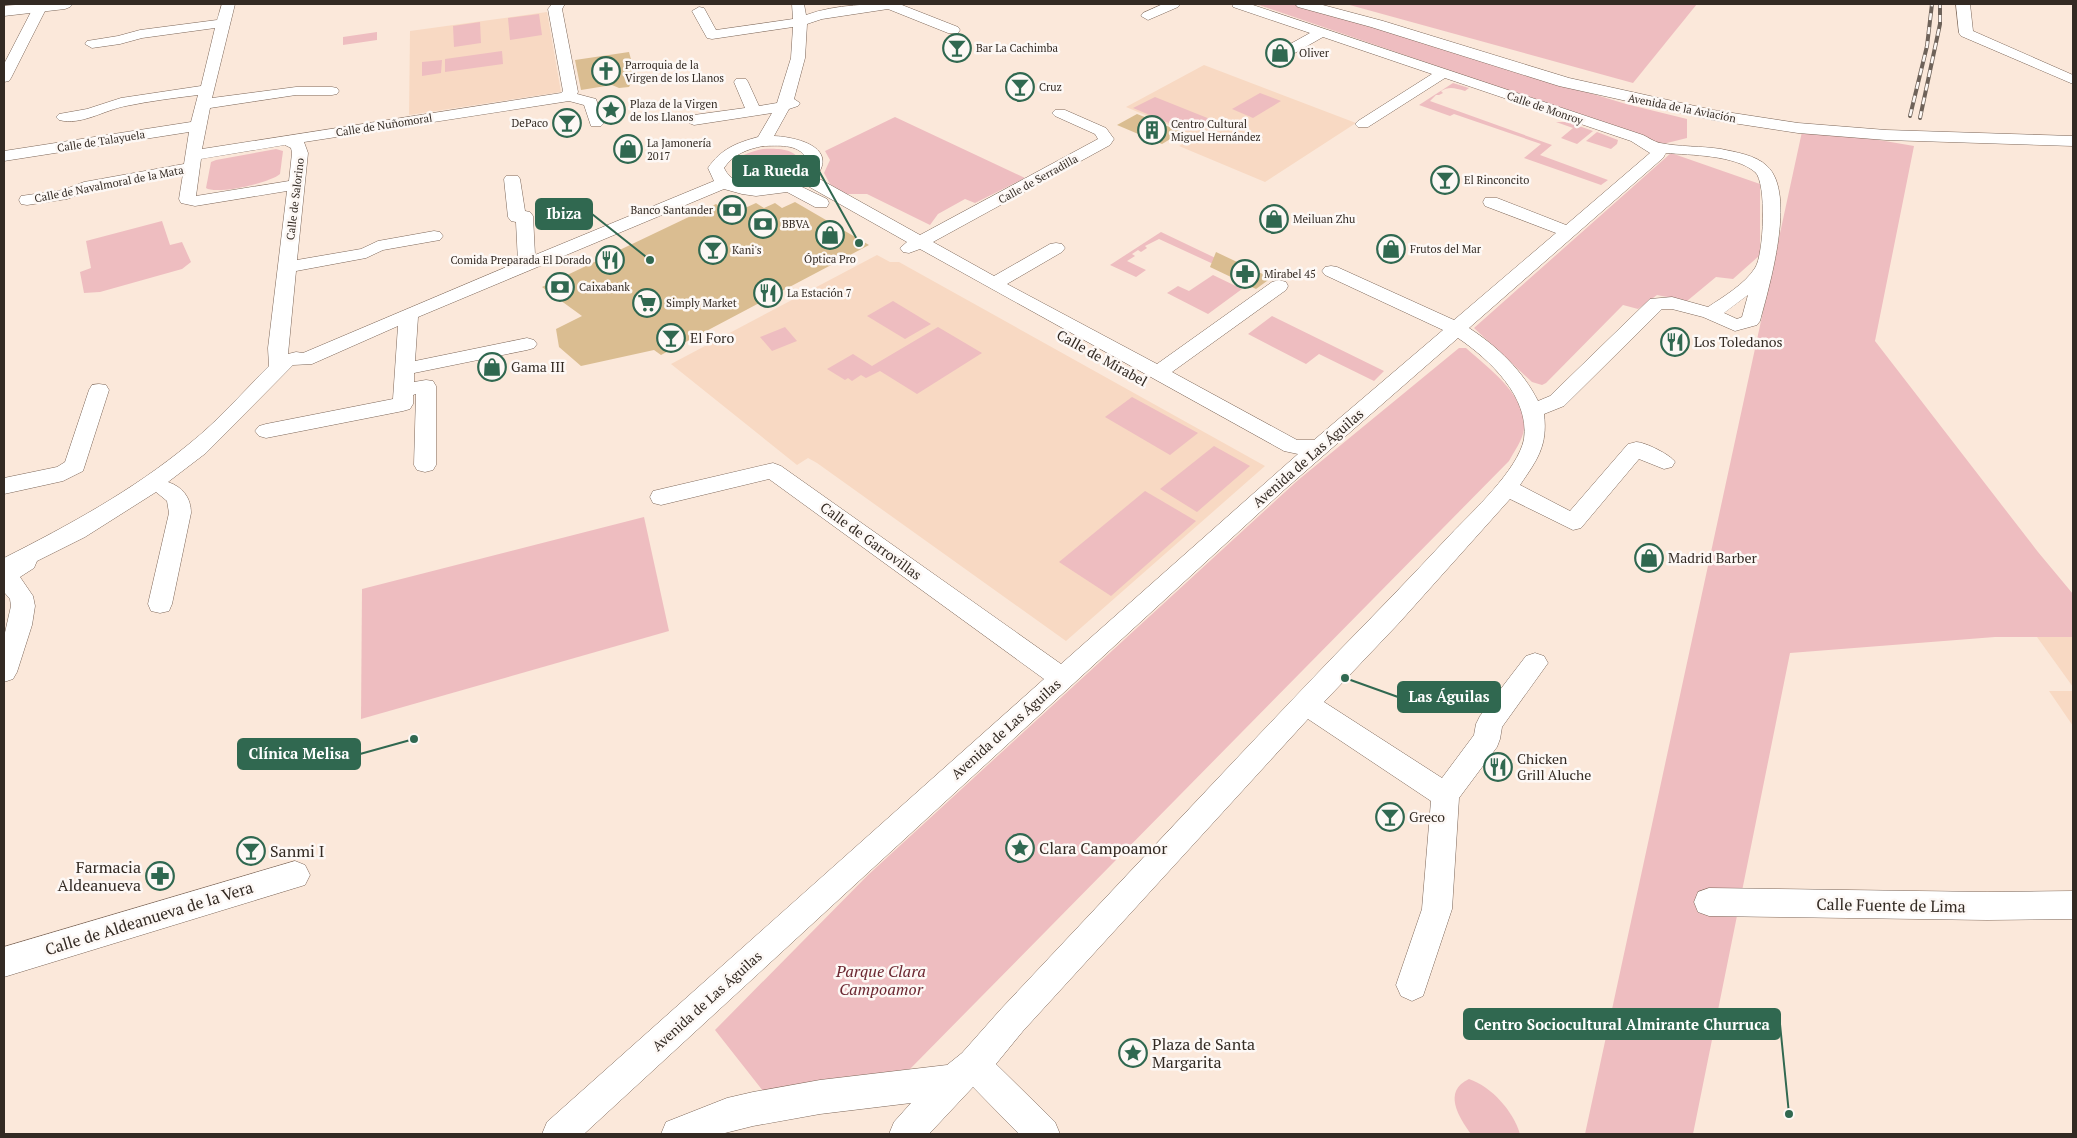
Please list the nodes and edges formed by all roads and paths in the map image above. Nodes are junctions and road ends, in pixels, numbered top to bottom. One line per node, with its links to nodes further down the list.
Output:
1 (24, 4): 13 (main road)
2 (65, 4): 12 (main road)
3 (228, 4): 18 (street, Calle de Navalmoral de la Mata)
4 (558, 4): 28 (street)
5 (798, 4): 16 (street)
6 (893, 4): 16 (street); 19 (street)
7 (1173, 4): 17 (street)
8 (1238, 4): 20 (street, Calle de Monroy)
9 (1304, 4): 42 (main road, Avenida de la Aviación)
10 (1328, 4): 38 (main road, Avenida de la Aviación)
11 (1963, 4): 25 (street)
12 (38, 5): 14 (main road); 24 (street)
13 (4, 6)
14 (4, 11)
15 (699, 11): 16 (street)
16 (808, 14): 30 (street)
17 (1148, 16)
18 (222, 23): 21 (street); 29 (street, Calle de Navalmoral de la Mata)
19 (953, 30)
20 (1322, 32): 22 (street); 23 (street, Calle de Monroy)
21 (92, 44)
22 (1288, 51)
23 (1443, 73): 36 (street); 44 (street, Calle de Monroy)
24 (4, 78)
25 (2073, 80)
26 (741, 82): 31 (street)
27 (332, 90): 29 (street)
28 (570, 94): 35 (street); 39 (street, Calle de Nuñomoral)
29 (205, 97): 33 (street); 37 (street, Calle de Navalmoral de la Mata)
30 (789, 104): 31 (street); 41 (street); 43 (street)
31 (754, 111): 34 (street)
32 (1060, 113): 57 (street, Calle de Serradilla)
33 (64, 117)
34 (694, 120)
35 (596, 123)
36 (1363, 124)
37 (198, 126): 46 (street, Calle de Talayuela); 47 (street, Calle de Navalmoral de la Mata)
38 (2073, 129)
39 (286, 140): 47 (street, Calle de Nuñomoral); 51 (street, Calle de Salorino)
40 (2073, 140): 42 (main road, Avenida de la Aviación)
41 (763, 141): 43 (street); 50 (street)
42 (2045, 141): 45 (main road)
43 (787, 142): 48 (street)
44 (1651, 145): 55 (street, Avenida de Las Águilas); 61 (street, Calle de Monroy)
45 (2073, 146)
46 (4, 156)
47 (192, 162): 51 (street, Calle de Navalmoral de la Mata); 53 (street, Calle de Navalmoral de la Mata)
48 (806, 178): 52 (street); 57 (street, Calle de Mirabel)
49 (512, 179): 59 (street)
50 (724, 183): 52 (street); 59 (street)
51 (296, 185): 60 (street, Calle de Salorino)
52 (789, 186): 57 (street, Calle de Mirabel)
53 (27, 200)
54 (1491, 202): 55 (street)
55 (1568, 232): 67 (street, Avenida de Las Águilas)
56 (434, 236): 60 (street)
57 (913, 246): 63 (street, Calle de Mirabel); 79 (street, Calle de Mirabel)
58 (1056, 248): 63 (street)
59 (527, 265): 66 (street)
60 (287, 267): 69 (street, Calle de Salorino)
61 (1765, 268): 65 (street); 65 (street)
62 (1331, 271): 67 (street)
63 (994, 284): 71 (street, Calle de Mirabel)
64 (1279, 286): 71 (street, Calle de Mirabel)
65 (1710, 313): 74 (street)
66 (409, 314): 69 (street); 70 (street)
67 (1458, 329): 74 (street); 76 (street, Avenida de Las Águilas)
68 (526, 344): 70 (street)
69 (292, 367): 82 (street); 84 (street)
70 (404, 369): 73 (street)
71 (1158, 373): 76 (street, Calle de Mirabel)
72 (99, 390): 80 (street)
73 (404, 390): 75 (street); 78 (street)
74 (1532, 411): 81 (street)
75 (266, 431)
76 (1319, 448): 79 (street, Avenida de Las Águilas)
77 (1664, 462): 81 (street)
78 (425, 466)
79 (1292, 471): 88 (street, Avenida de Las Águilas)
80 (4, 486)
81 (1507, 488): 89 (street)
82 (165, 489): 84 (street); 85 (street)
83 (661, 496): 88 (street, Calle de Garrovillas)
84 (6, 579): 87 (street)
85 (160, 604)
86 (1535, 663): 90 (street)
87 (4, 672)
88 (1062, 678): 97 (street, Avenida de Las Águilas)
89 (1306, 704): 90 (street); 96 (street)
90 (1444, 795): 95 (street)
91 (295, 874): 94 (street, Calle de Aldeanueva de la Vera)
92 (1709, 902): 93 (street, Calle Fuente de Lima)
93 (2073, 905)
94 (4, 962)
95 (1412, 985)
96 (964, 1073): 98 (street); 99 (street); 100 (street)
97 (560, 1134)
98 (678, 1134)
99 (906, 1134)
100 (1044, 1134)

